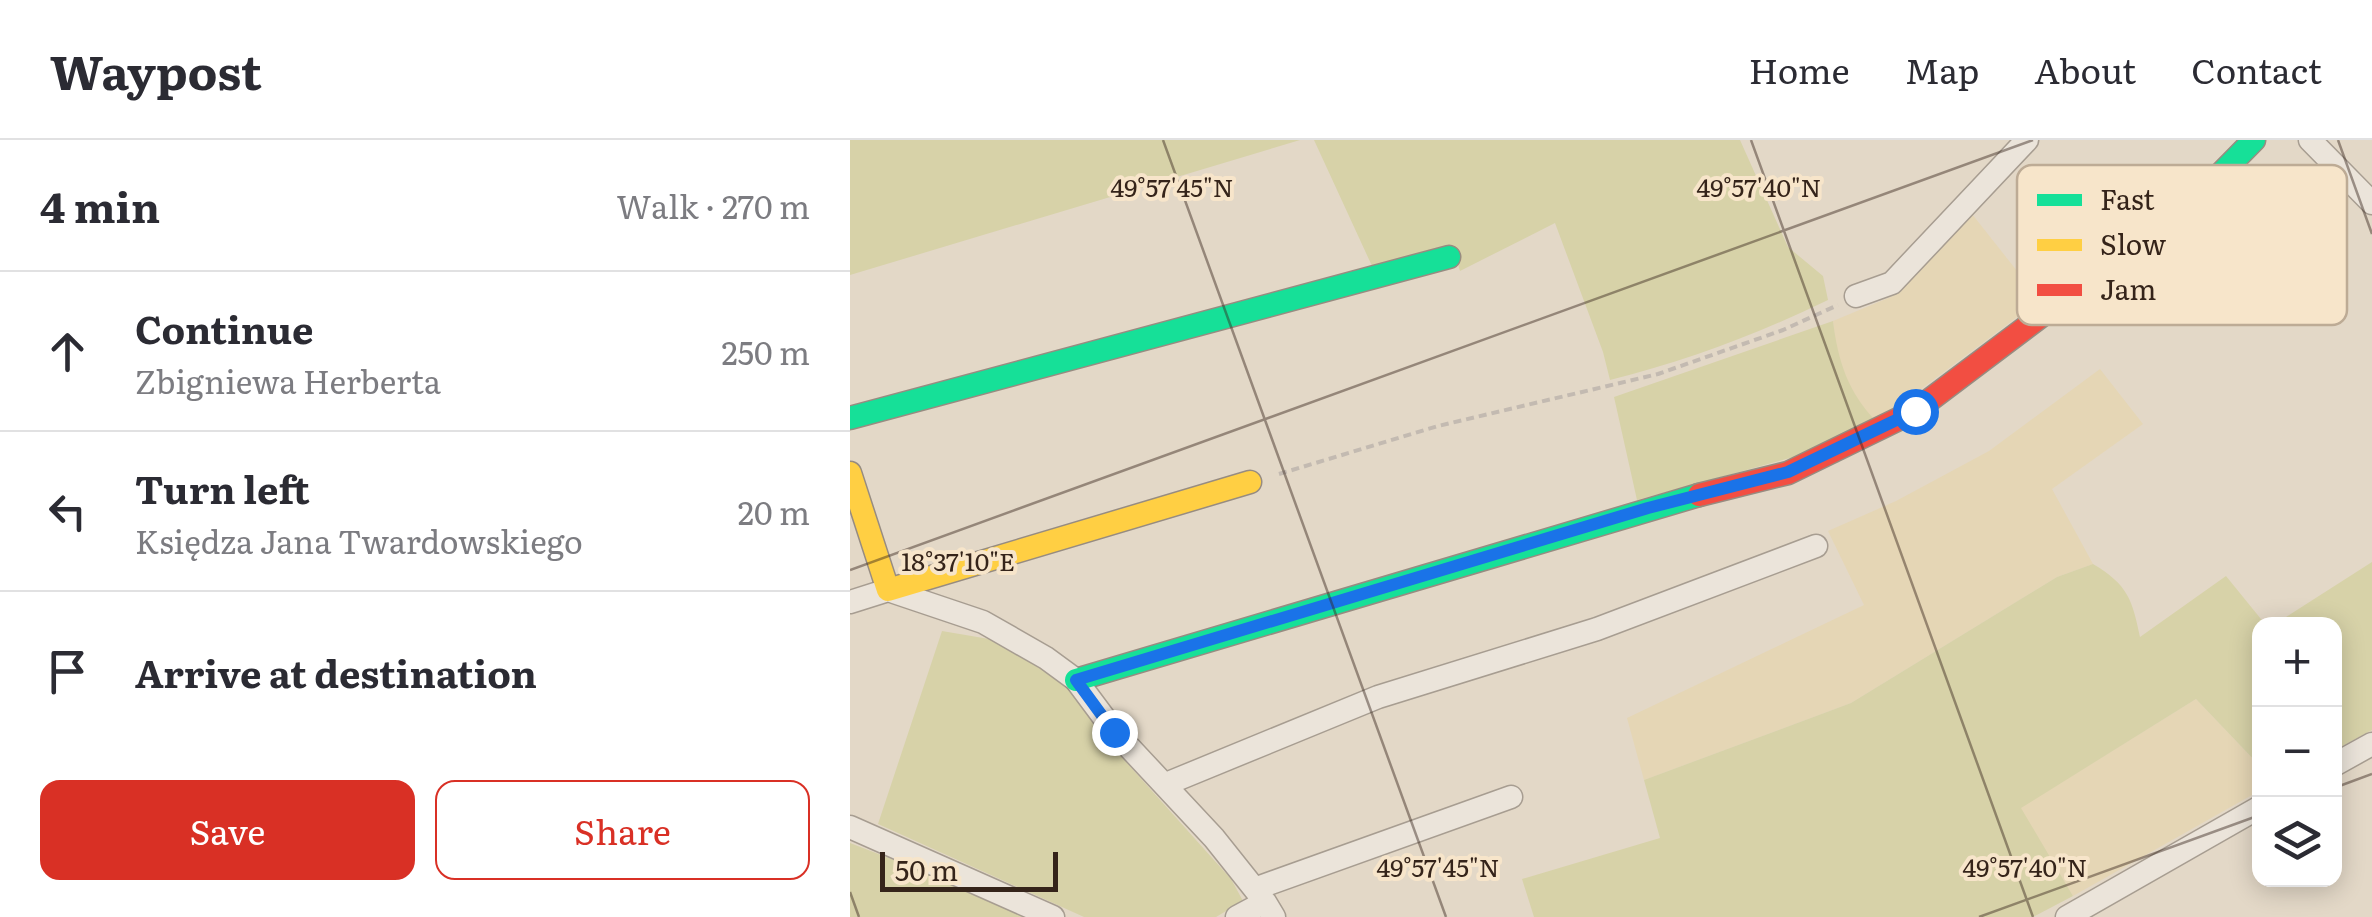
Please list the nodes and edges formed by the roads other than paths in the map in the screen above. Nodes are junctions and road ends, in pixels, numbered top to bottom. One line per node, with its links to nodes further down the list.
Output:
1 (2027, 140): 9 (street)
2 (2254, 140): 4 (street)
3 (2310, 140): 5 (street)
4 (2229, 165)
5 (2335, 165)
6 (2347, 178): 7 (street)
7 (2372, 203)
8 (1449, 257): 11 (street)
9 (1856, 296)
10 (2029, 325): 17 (street)
11 (850, 418)
12 (850, 473): 15 (street)
13 (1250, 482): 15 (street)
14 (1816, 546): 20 (street)
15 (888, 590): 16 (street); 17 (street)
16 (850, 602)
17 (1076, 680): 20 (street)
18 (2372, 744): 19 (street)
19 (2342, 761)
20 (1166, 784): 24 (street)
21 (1511, 797): 24 (street)
22 (2252, 811): 27 (street)
23 (850, 827): 25 (street)
24 (1265, 902): 26 (street)
25 (1053, 917)
26 (1237, 917)
27 (2067, 917)

